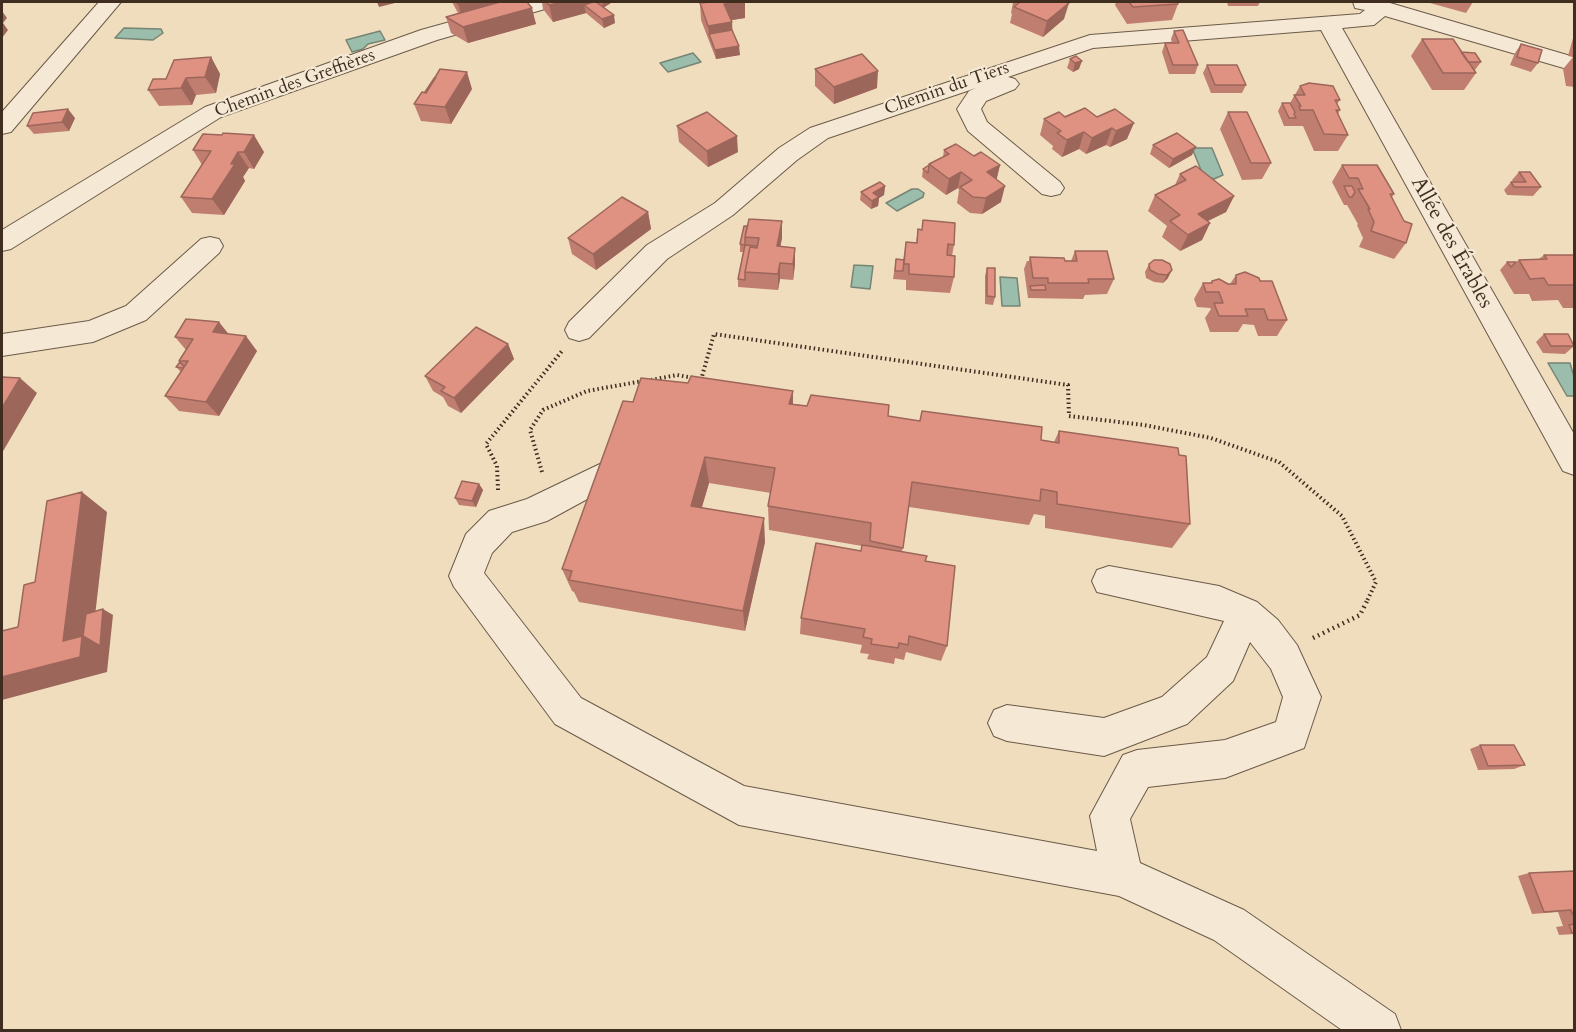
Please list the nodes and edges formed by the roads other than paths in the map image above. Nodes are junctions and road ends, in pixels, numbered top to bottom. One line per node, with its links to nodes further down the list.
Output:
1 (110, 2): 8 (street)
2 (544, 2): 10 (street, Chemin des Greffières)
3 (1358, 2): 4 (street)
4 (1382, 8): 5 (street, Chemin du Tiers); 7 (street)
5 (1328, 23): 6 (street, Chemin du Tiers); 14 (street, Allée des Érables)
6 (1044, 56): 9 (street); 12 (street, Chemin du Tiers)
7 (1575, 64)
8 (2, 127)
9 (1052, 188)
10 (2, 242)
11 (210, 246): 13 (street)
12 (579, 330)
13 (2, 345)
14 (1575, 462)
15 (602, 476): 19 (street)
16 (1109, 581): 17 (street)
17 (1245, 613): 18 (street); 19 (street)
18 (1007, 723)
19 (1122, 876): 20 (street)
20 (1379, 1030)

